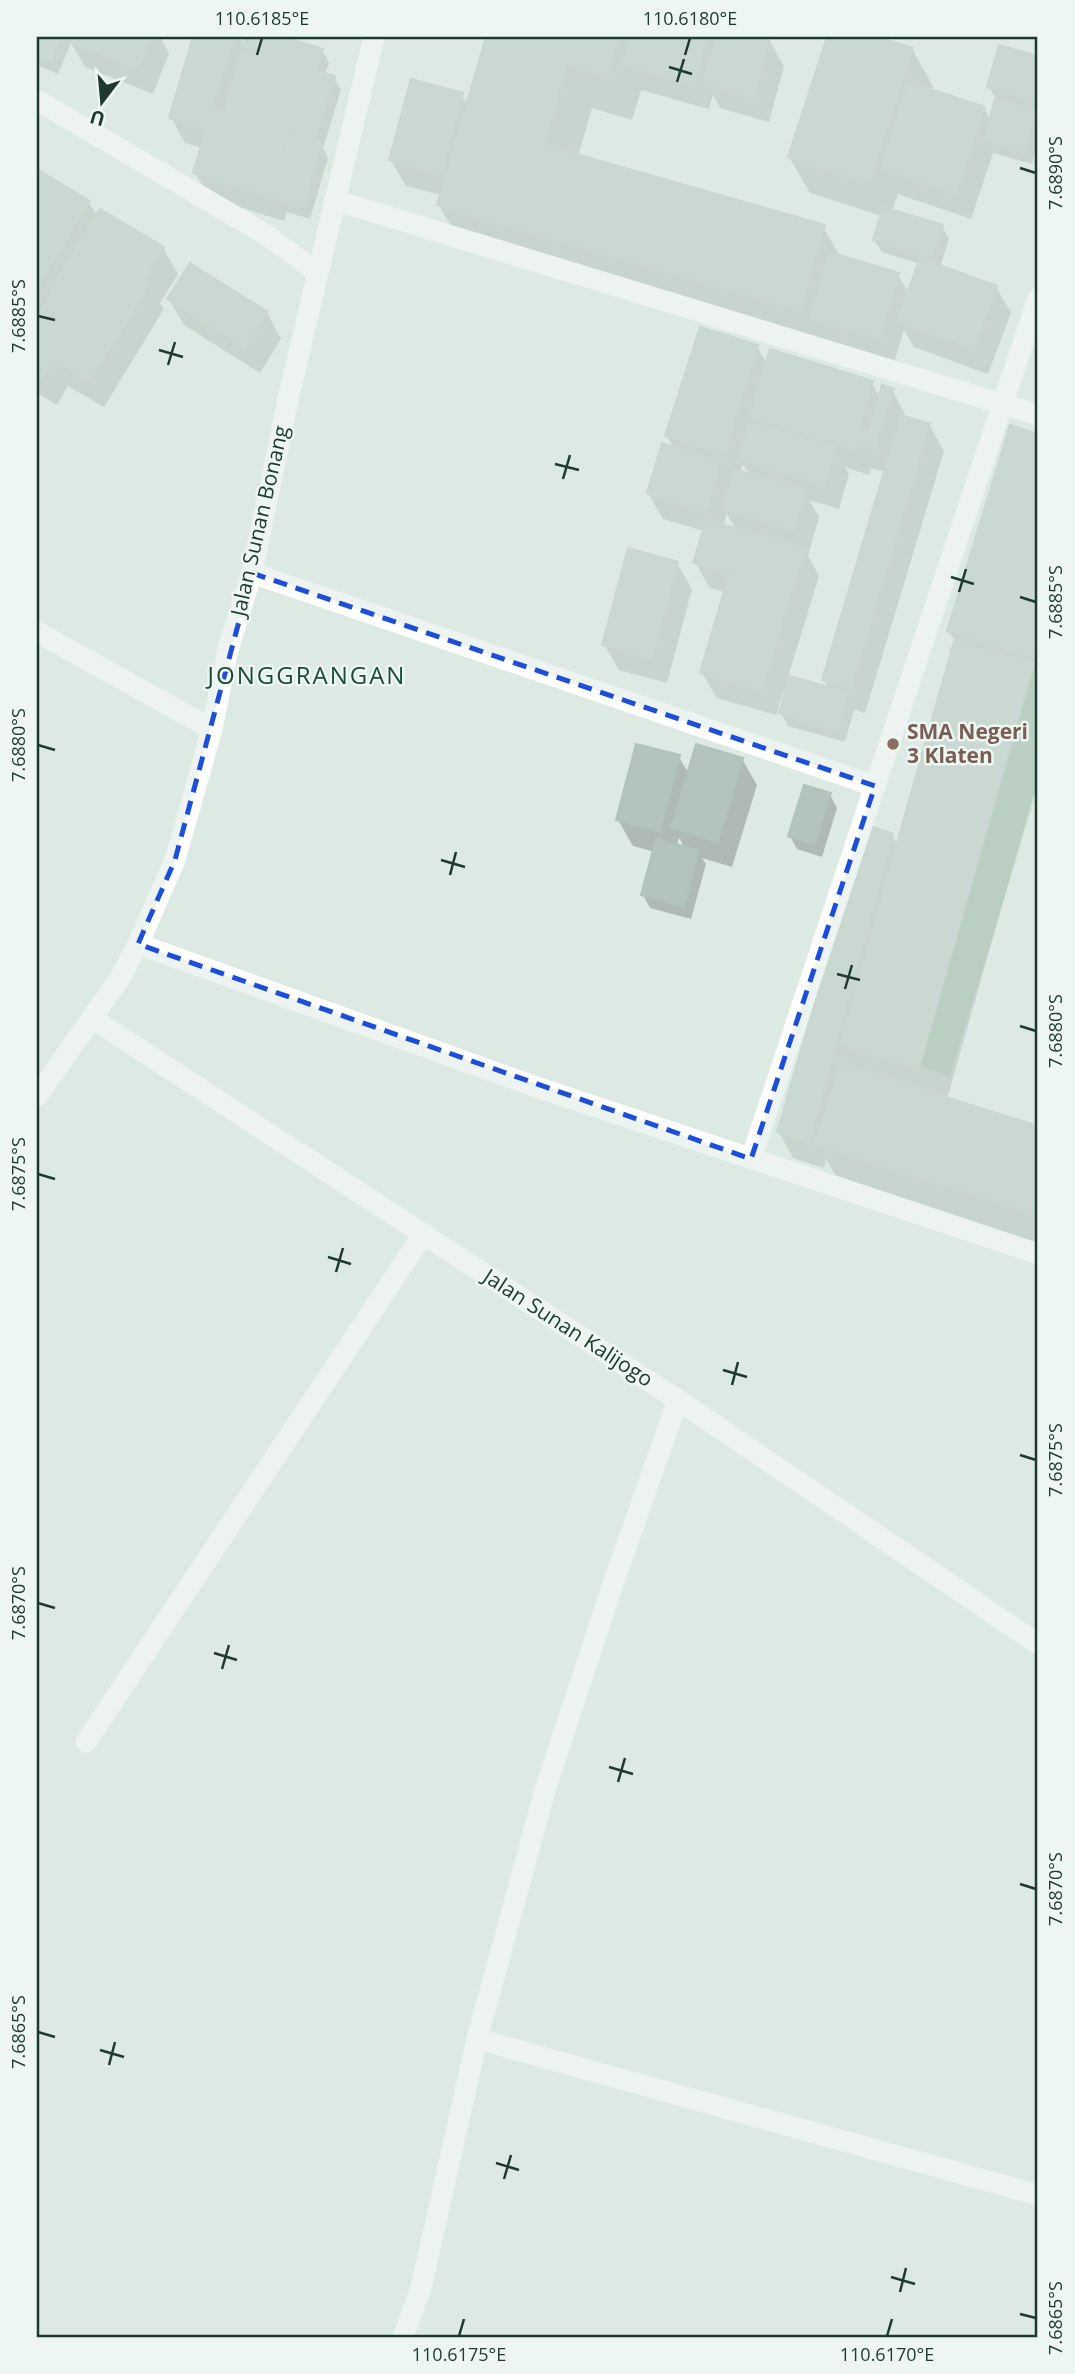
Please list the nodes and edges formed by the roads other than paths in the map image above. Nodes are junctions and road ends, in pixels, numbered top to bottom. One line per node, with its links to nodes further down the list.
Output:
1 (374, 37): 3 (street, Jalan Sunan Bonang)
2 (37, 100): 4 (street)
3 (334, 200): 4 (street, Jalan Sunan Bonang); 6 (street)
4 (317, 272): 8 (street, Jalan Sunan Bonang)
5 (1038, 298): 6 (street)
6 (1001, 403): 7 (street); 11 (street)
7 (1038, 415)
8 (252, 573): 10 (street, Jalan Sunan Bonang); 11 (street)
9 (37, 632): 10 (street)
10 (212, 729): 12 (street, Jalan Sunan Bonang)
11 (875, 786): 15 (street)
12 (138, 944): 13 (street, Jalan Sunan Bonang); 15 (street)
13 (93, 1019): 14 (street, Jalan Sunan Bonang); 16 (street, Jalan Sunan Kalijogo)
14 (37, 1096)
15 (751, 1158): 17 (street)
16 (424, 1233): 18 (street, Jalan Sunan Kalijogo); 20 (street)
17 (1038, 1254)
18 (678, 1400): 19 (street, Jalan Sunan Kalijogo); 21 (street)
19 (1038, 1644)
20 (86, 1742)
21 (477, 2039): 22 (street); 23 (street)
22 (1038, 2195)
23 (402, 2337)

